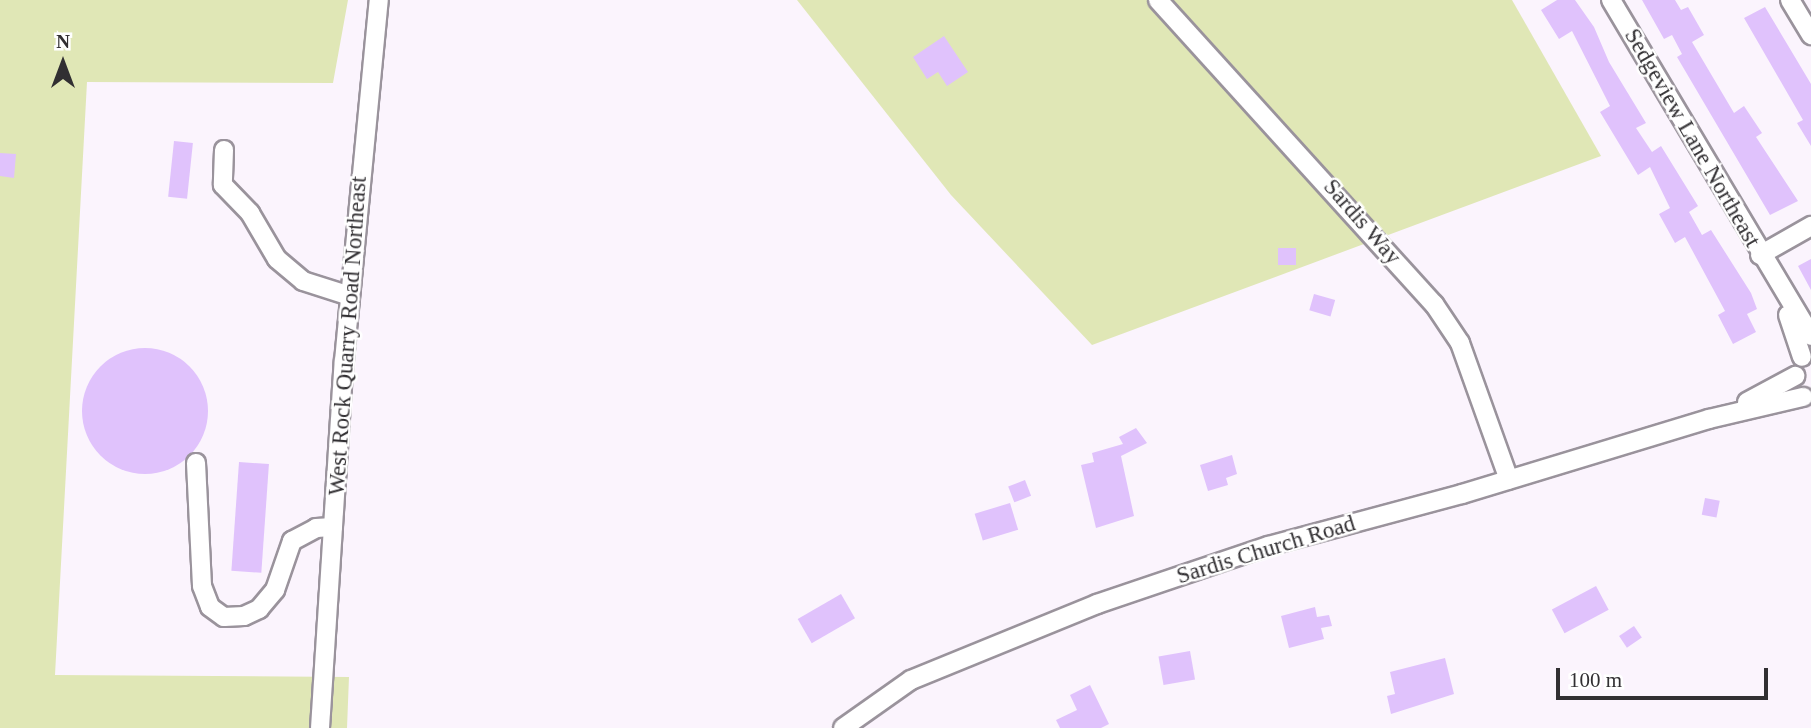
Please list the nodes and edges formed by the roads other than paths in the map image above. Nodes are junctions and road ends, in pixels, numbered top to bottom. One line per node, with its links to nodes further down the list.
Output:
1 (379, 0): 10 (street, West Rock Quarry Road Northeast)
2 (1158, 0): 17 (street, Sardis Way)
3 (1611, 0): 8 (street, Sedgeview Lane Northeast)
4 (1790, 0): 5 (street)
5 (1811, 35)
6 (223, 150): 10 (street)
7 (1811, 226): 8 (street)
8 (1760, 255): 9 (street, Sedgeview Lane Northeast)
9 (1772, 276): 11 (street, Sedgeview Lane Northeast); 12 (street, Sedgeview Lane Northeast)
10 (350, 296): 18 (street, West Rock Quarry Road Northeast)
11 (1811, 336)
12 (1807, 353): 13 (street)
13 (1795, 376): 14 (street); 15 (street, Sardis Church Road)
14 (1807, 400): 15 (street, Sardis Church Road)
15 (1709, 419): 17 (street, Sardis Church Road)
16 (196, 463): 18 (street)
17 (1509, 480): 22 (street, Sardis Church Road)
18 (333, 527): 19 (street, West Rock Quarry Road Northeast)
19 (327, 672): 20 (street, West Rock Quarry Road Northeast); 21 (street, West Rock Quarry Road Northeast)
20 (320, 728)
21 (330, 728)
22 (844, 728)

